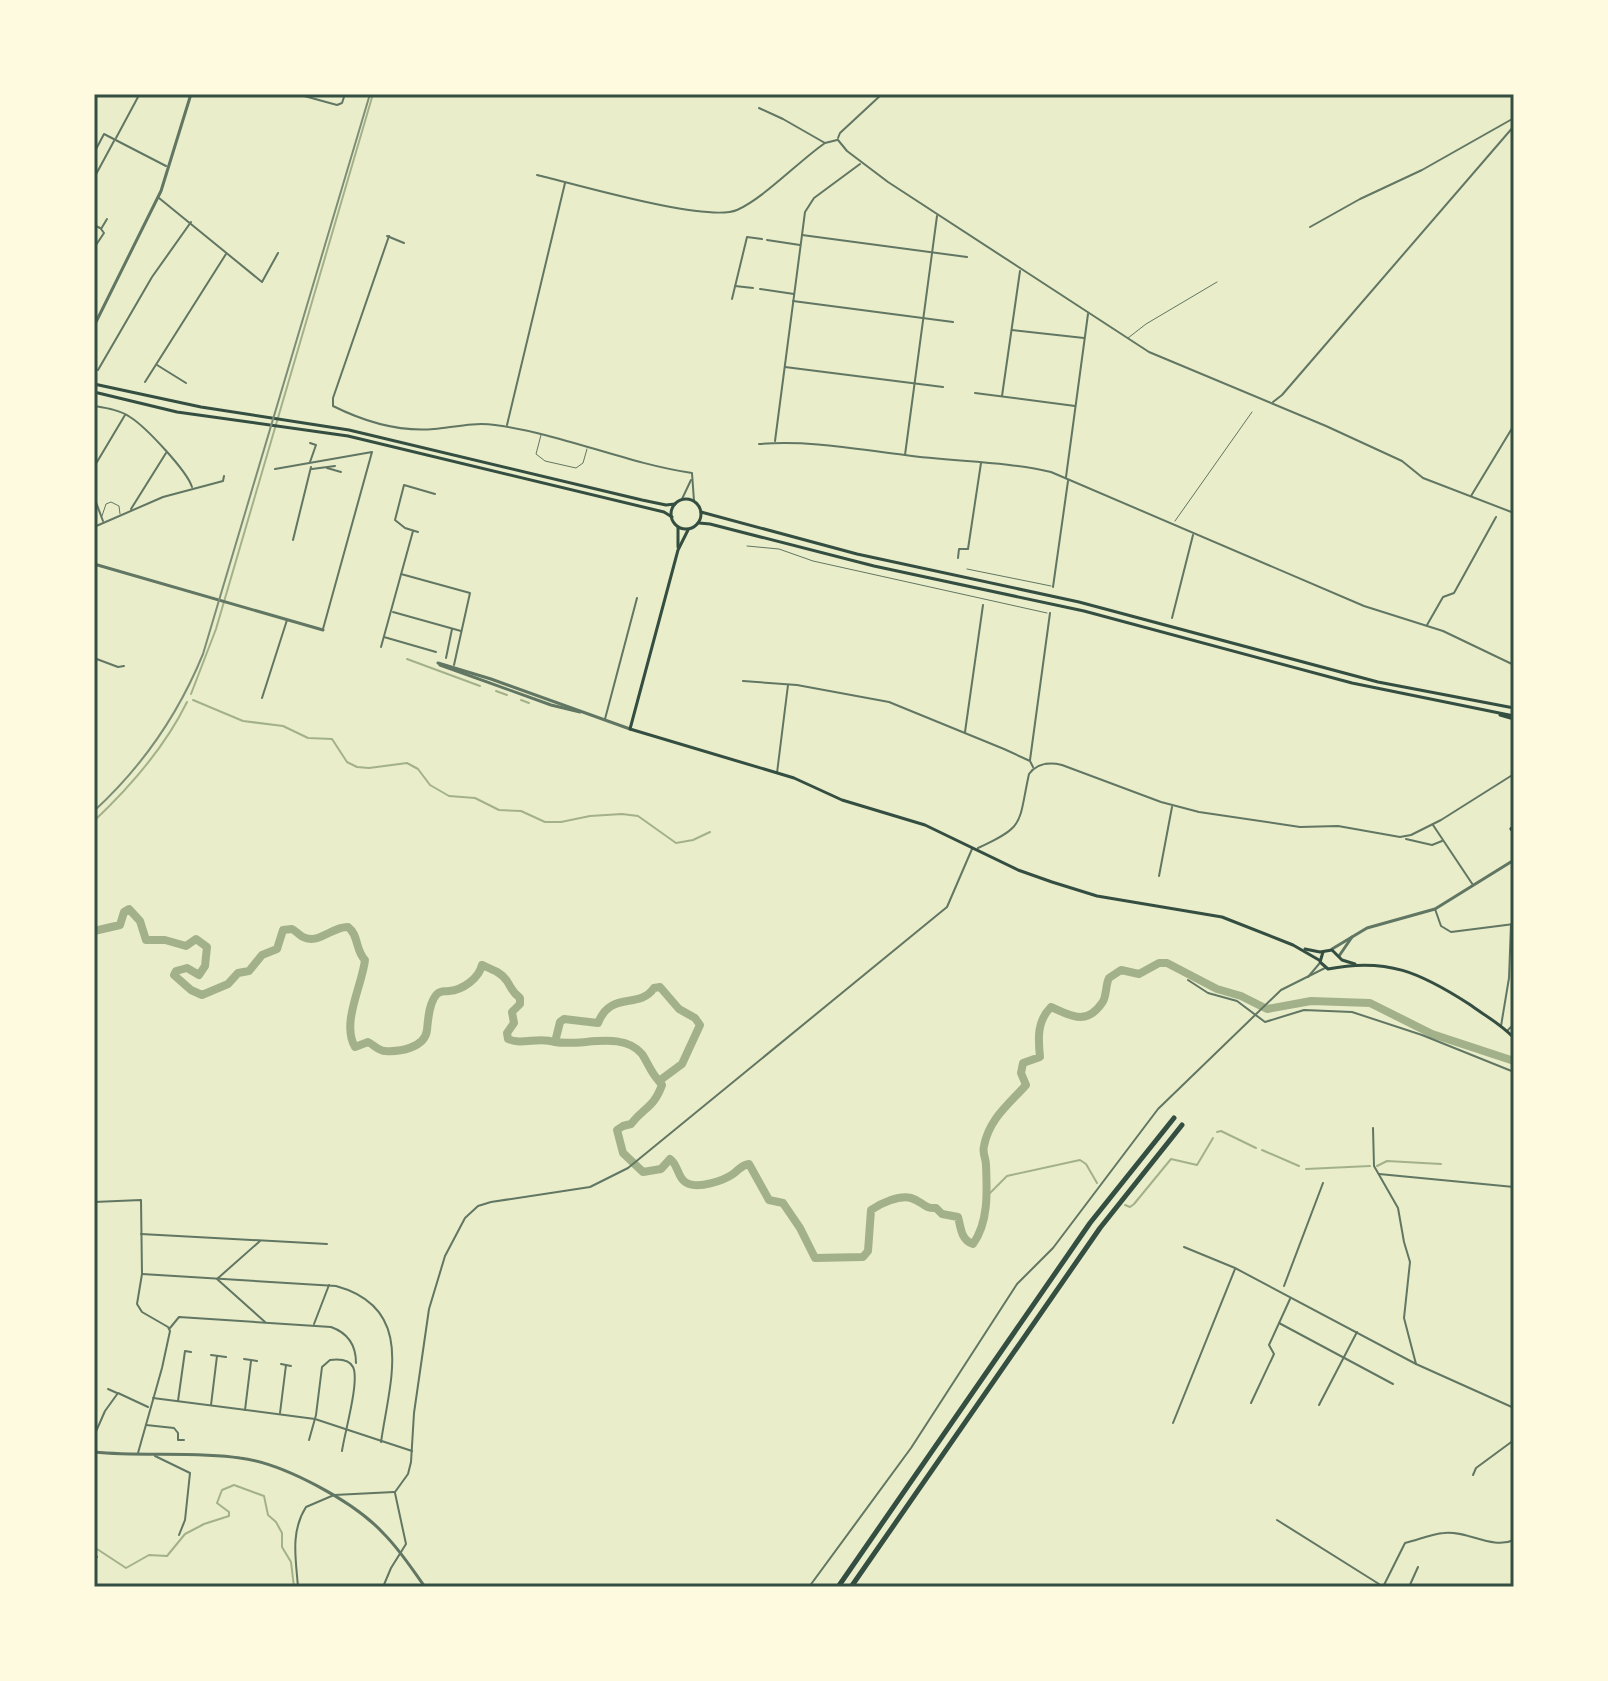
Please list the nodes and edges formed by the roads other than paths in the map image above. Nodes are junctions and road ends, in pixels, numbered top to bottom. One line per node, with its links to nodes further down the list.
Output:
1 (191, 94): 14 (street)
2 (297, 94): 3 (street)
3 (345, 94)
4 (882, 94): 10 (street)
5 (138, 97): 9 (street)
6 (759, 108): 11 (street)
7 (1514, 118): 23 (street)
8 (1514, 126): 63 (street)
9 (115, 140): 12 (street); 14 (street); 16 (street)
10 (838, 140): 11 (street); 13 (street)
11 (825, 143): 17 (street)
12 (94, 153)
13 (861, 163): 19 (street); 25 (street)
14 (168, 167): 18 (street)
15 (537, 175): 17 (street)
16 (94, 178)
17 (566, 182): 69 (street)
18 (158, 198): 21 (street); 48 (street)
19 (937, 215): 33 (street); 37 (street)
20 (107, 219): 24 (street)
21 (191, 222): 34 (street); 54 (street)
22 (94, 225): 24 (street)
23 (1310, 227)
24 (101, 229): 28 (street)
25 (802, 235): 31 (street); 33 (street)
26 (94, 237): 28 (street)
27 (762, 239): 39 (street)
28 (100, 240): 32 (street)
29 (767, 240): 31 (street)
30 (404, 243): 69 (street)
31 (800, 245): 42 (street)
32 (94, 248)
33 (931, 252): 36 (street); 46 (street)
34 (227, 253): 35 (street); 52 (street)
35 (278, 253)
36 (967, 257)
37 (1021, 271): 45 (street); 49 (street)
38 (1217, 282): 51 (lane)
39 (735, 286): 40 (street); 43 (street)
40 (753, 288)
41 (760, 289): 42 (street)
42 (794, 294): 44 (street)
43 (732, 299)
44 (793, 301): 46 (street); 53 (street)
45 (1088, 314): 50 (street); 51 (street)
46 (922, 318): 47 (street); 58 (street)
47 (953, 322)
48 (94, 326)
49 (1012, 330): 50 (street); 62 (street)
50 (1085, 338): 65 (street)
51 (1127, 339): 63 (street)
52 (156, 364): 55 (street); 56 (street)
53 (784, 367): 58 (street); 72 (street)
54 (98, 370)
55 (145, 382)
56 (186, 383)
57 (94, 384): 93 (main road)
58 (914, 384): 59 (street); 76 (street)
59 (943, 387)
60 (94, 392): 98 (main road)
61 (975, 393): 62 (street)
62 (1002, 396): 65 (street)
63 (1272, 402): 90 (street)
64 (94, 406): 67 (street)
65 (1076, 407): 86 (street)
66 (1252, 412): 102 (lane)
67 (126, 414): 75 (street); 79 (street)
68 (1514, 425): 90 (street)
69 (507, 427): 70 (street)
70 (541, 435): 74 (street); 74 (lane)
71 (310, 443): 80 (street)
72 (775, 443): 73 (street); 76 (street)
73 (759, 444)
74 (588, 447): 85 (street)
75 (166, 453): 87 (street); 94 (street)
76 (905, 455): 77 (street)
77 (981, 462): 86 (street); 112 (street)
78 (335, 466): 81 (street)
79 (94, 467)
80 (311, 467): 81 (street); 82 (street); 109 (street); 125 (street)
81 (323, 468): 83 (street)
82 (275, 469)
83 (341, 472)
84 (224, 476): 87 (street)
85 (691, 479): 91 (street); 92 (street)
86 (1067, 479): 102 (street); 116 (street)
87 (193, 489): 94 (street)
88 (435, 494): 106 (street)
89 (94, 497): 100 (street)
90 (1471, 497): 96 (street)
91 (682, 499): 92 (main road); 93 (main road)
92 (694, 501): 95 (main road)
93 (675, 504): 98 (main road)
94 (131, 510): 97 (street)
95 (701, 512): 101 (main road); 140 (main road)
96 (1514, 513)
97 (120, 514): 100 (street); 100 (lane)
98 (672, 517): 104 (main road)
99 (1496, 517): 123 (street)
100 (102, 520): 103 (street)
101 (699, 523): 105 (main road); 142 (main road)
102 (1173, 525): 108 (street)
103 (94, 527)
104 (678, 527): 105 (main road); 111 (main road)
105 (688, 530): 111 (main road)
106 (413, 531): 107 (street); 115 (street)
107 (418, 532)
108 (1194, 534): 121 (street); 123 (street)
109 (293, 540)
110 (747, 546): 120 (lane)
111 (678, 550): 144 (main road)
112 (958, 558)
113 (94, 564): 122 (street)
114 (967, 569): 116 (lane)
115 (401, 574): 119 (street); 126 (street)
116 (1053, 587)
117 (637, 598): 143 (street)
118 (983, 605): 145 (street)
119 (391, 612): 124 (street); 127 (street)
120 (1050, 613): 146 (street)
121 (1172, 618)
122 (287, 619): 125 (street); 129 (street)
123 (1427, 626): 134 (street)
124 (452, 628): 126 (street); 133 (street)
125 (323, 630)
126 (462, 631): 136 (street)
127 (384, 637): 130 (street); 131 (street)
128 (273, 639): 129 (street)
129 (280, 641): 139 (street)
130 (381, 647)
131 (436, 652)
132 (94, 658): 135 (street)
133 (446, 658)
134 (1514, 665)
135 (124, 666)
136 (454, 667): 141 (street); 141 (street)
137 (743, 681): 138 (street)
138 (788, 684): 145 (street); 148 (street)
139 (262, 698)
140 (1514, 707)
141 (580, 712): 143 (street)
142 (1514, 718)
143 (604, 720): 144 (street)
144 (630, 729): 148 (main road)
145 (964, 734): 146 (street)
146 (1030, 761): 147 (street)
147 (1033, 768): 150 (street); 154 (street)
148 (777, 773): 155 (main road)
149 (1514, 774): 151 (street)
150 (1173, 805): 152 (street); 158 (street)
151 (1432, 824): 152 (street); 153 (street)
152 (1404, 837): 153 (street)
153 (1443, 841): 159 (street)
154 (988, 844): 155 (street); 156 (street)
155 (974, 849): 156 (main road); 236 (street)
156 (989, 856): 163 (main road)
157 (1514, 860): 159 (street)
158 (1159, 876)
159 (1473, 885): 160 (street)
160 (1435, 909): 161 (street); 162 (street)
161 (1512, 924): 175 (street)
162 (1354, 935): 164 (street); 166 (street)
163 (1301, 948): 165 (main road); 167 (main road)
164 (1330, 949): 165 (main road); 166 (main road)
165 (1323, 952): 167 (main road)
166 (1339, 957): 168 (main road); 169 (main road)
167 (1320, 961): 170 (main road); 171 (street)
168 (1357, 965): 169 (main road); 175 (main road)
169 (1336, 967): 170 (main road)
170 (1325, 968): 171 (street)
171 (1307, 978): 173 (street)
172 (1188, 980): 173 (street)
173 (1255, 1014): 178 (street); 251 (street)
174 (1514, 1024): 176 (street)
175 (1501, 1026): 176 (main road)
176 (1507, 1031): 177 (main road)
177 (1514, 1038)
178 (1514, 1072)
179 (1174, 1118): 252 (highway)
180 (1182, 1125): 253 (highway)
181 (1373, 1128): 182 (street)
182 (1377, 1173): 184 (street); 211 (street)
183 (1323, 1183): 194 (street)
184 (1514, 1187)
185 (94, 1202): 186 (street)
186 (141, 1234): 187 (street); 191 (street)
187 (261, 1240): 188 (street); 192 (street)
188 (327, 1244)
189 (1184, 1247): 190 (street)
190 (1235, 1268): 195 (street); 227 (street)
191 (142, 1274): 192 (street); 199 (street)
192 (217, 1279): 193 (street); 196 (street)
193 (329, 1285): 198 (street); 234 (street)
194 (1284, 1286)
195 (1291, 1298): 197 (street); 200 (street)
196 (265, 1322): 198 (street); 199 (street)
197 (1279, 1323): 205 (street); 219 (street)
198 (314, 1325): 209 (street)
199 (169, 1328): 217 (street)
200 (1357, 1332): 205 (street); 211 (street)
201 (191, 1352): 218 (street)
202 (211, 1355): 203 (street)
203 (217, 1356): 204 (street); 220 (street)
204 (226, 1357)
205 (1344, 1357): 214 (street); 221 (street)
206 (244, 1359): 207 (street)
207 (251, 1361): 208 (street); 224 (street)
208 (257, 1361)
209 (356, 1363)
210 (281, 1364): 212 (street)
211 (1416, 1364): 223 (street)
212 (286, 1365): 213 (street); 225 (street)
213 (291, 1366)
214 (1393, 1384)
215 (108, 1389): 216 (street)
216 (118, 1393): 222 (street); 230 (street)
217 (152, 1397): 218 (street); 222 (street)
218 (178, 1401): 220 (street)
219 (1251, 1403)
220 (211, 1405): 224 (street)
221 (1319, 1405)
222 (149, 1408): 228 (street)
223 (1514, 1408)
224 (245, 1410): 225 (street)
225 (280, 1414): 226 (street)
226 (315, 1419): 229 (street); 229 (street); 232 (street)
227 (1173, 1423)
228 (145, 1424): 231 (street); 238 (street)
229 (346, 1430): 234 (street); 235 (street)
230 (94, 1436)
231 (184, 1440)
232 (309, 1440)
233 (1514, 1440): 240 (street)
234 (381, 1442): 236 (street)
235 (342, 1451)
236 (412, 1451): 241 (street)
237 (94, 1452): 238 (street)
238 (137, 1454): 239 (street)
239 (153, 1455): 242 (street); 244 (street)
240 (1473, 1475)
241 (395, 1492): 242 (street); 246 (street)
242 (334, 1495): 246 (street); 248 (street)
243 (1277, 1520): 254 (street)
244 (179, 1535)
245 (1514, 1540): 255 (street)
246 (401, 1553): 249 (street); 250 (street)
247 (1418, 1567): 256 (street)
248 (298, 1587)
249 (383, 1587)
250 (425, 1587)
251 (809, 1587)
252 (838, 1587)
253 (851, 1587)
254 (1377, 1587)
255 (1383, 1587)
256 (1409, 1587)

